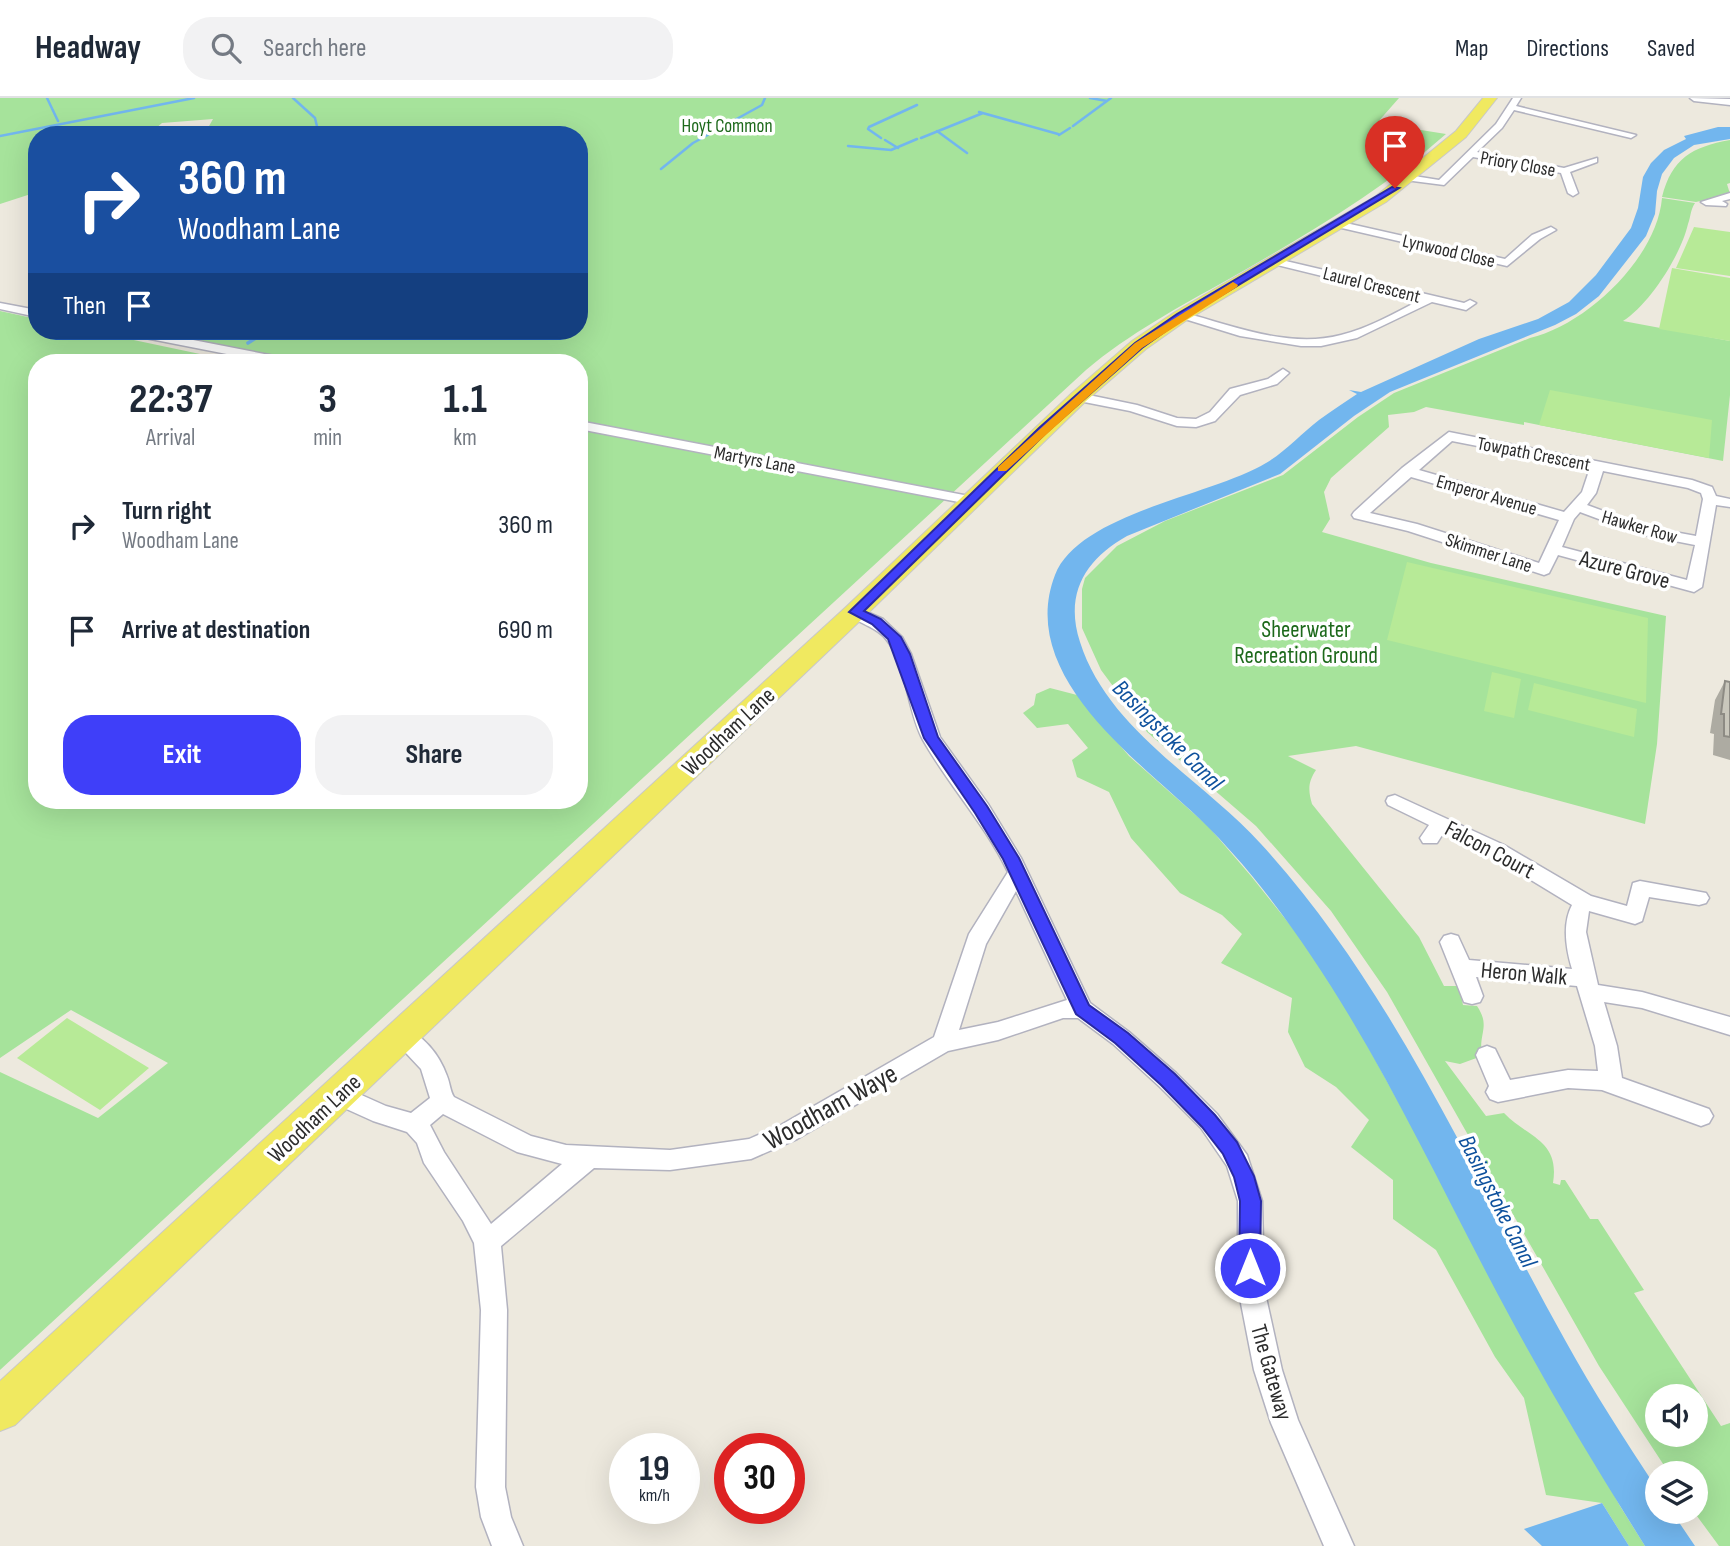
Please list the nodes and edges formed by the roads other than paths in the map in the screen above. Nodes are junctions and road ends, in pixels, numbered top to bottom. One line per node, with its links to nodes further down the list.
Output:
1 (1490, 98): 6 (main road, Woodham Lane)
2 (1692, 98): 4 (street); 5 (street)
3 (1514, 102): 7 (street); 8 (street)
4 (1730, 102)
5 (1689, 110)
6 (1471, 123): 7 (street); 12 (main road, Woodham Lane)
7 (1499, 127): 9 (street, Priory Close)
8 (1632, 135)
9 (1471, 154): 11 (street, Priory Close); 12 (street, Priory Close)
10 (1594, 160): 11 (street, Priory Close)
11 (1566, 172): 13 (street, Priory Close)
12 (1409, 178): 16 (main road, Woodham Lane)
13 (1573, 193)
14 (1730, 196): 15 (street)
15 (1723, 205)
16 (1337, 224): 17 (street, Lynwood Close); 18 (main road, Woodham Lane)
17 (1551, 230)
18 (1273, 261): 19 (street, Laurel Crescent); 23 (main road, Woodham Lane)
19 (1430, 299): 20 (street, Laurel Crescent); 23 (street, Laurel Crescent)
20 (1469, 303)
21 (0, 306): 22 (street)
22 (28, 312)
23 (1181, 316): 27 (main road, Woodham Lane)
24 (175, 340): 25 (street)
25 (245, 354)
26 (1283, 373): 27 (street)
27 (1079, 397): 31 (main road, Woodham Lane)
28 (588, 427): 31 (street, Martyrs Lane)
29 (1598, 466): 30 (street, Towpath Crescent); 32 (street, Towpath Crescent); 34 (street, Skimmer Lane)
30 (1407, 471): 34 (street, Emperor Avenue); 35 (street, Towpath Crescent)
31 (973, 496): 38 (main road, Woodham Lane)
32 (1710, 499): 33 (street, Towpath Crescent); 36 (street, Hawker Row)
33 (1730, 503)
34 (1572, 512): 36 (street, Hawker Row); 37 (street, Skimmer Lane)
35 (1359, 514): 37 (street, Skimmer Lane)
36 (1703, 542): 37 (street, Azure Grove)
37 (1553, 549)
38 (855, 612): 40 (street, The Gateway); 49 (main road, Woodham Lane)
39 (1397, 800): 42 (street, Falcon Court)
40 (1018, 872): 47 (street, The Gateway); 50 (street)
41 (1699, 898): 42 (street, Falcon Court)
42 (1584, 902): 45 (street)
43 (1451, 942): 44 (street, Heron Walk)
44 (1462, 968): 45 (street, Heron Walk); 46 (street, Heron Walk)
45 (1589, 985): 48 (street, Heron Walk); 52 (street)
46 (1472, 996)
47 (1082, 1009): 50 (street, Woodham Waye); 61 (street, The Gateway)
48 (1730, 1026)
49 (401, 1036): 53 (main road, Woodham Lane); 54 (street)
50 (942, 1043): 57 (street, Woodham Waye)
51 (1487, 1055): 52 (street)
52 (1611, 1084): 55 (street)
53 (339, 1095): 56 (street); 59 (main road, Woodham Lane)
54 (442, 1101): 56 (street); 57 (street, Woodham Waye)
55 (1701, 1116)
56 (415, 1124): 58 (street)
57 (589, 1157): 58 (street)
58 (487, 1242): 60 (street)
59 (0, 1410)
60 (508, 1546)
61 (1339, 1546)

